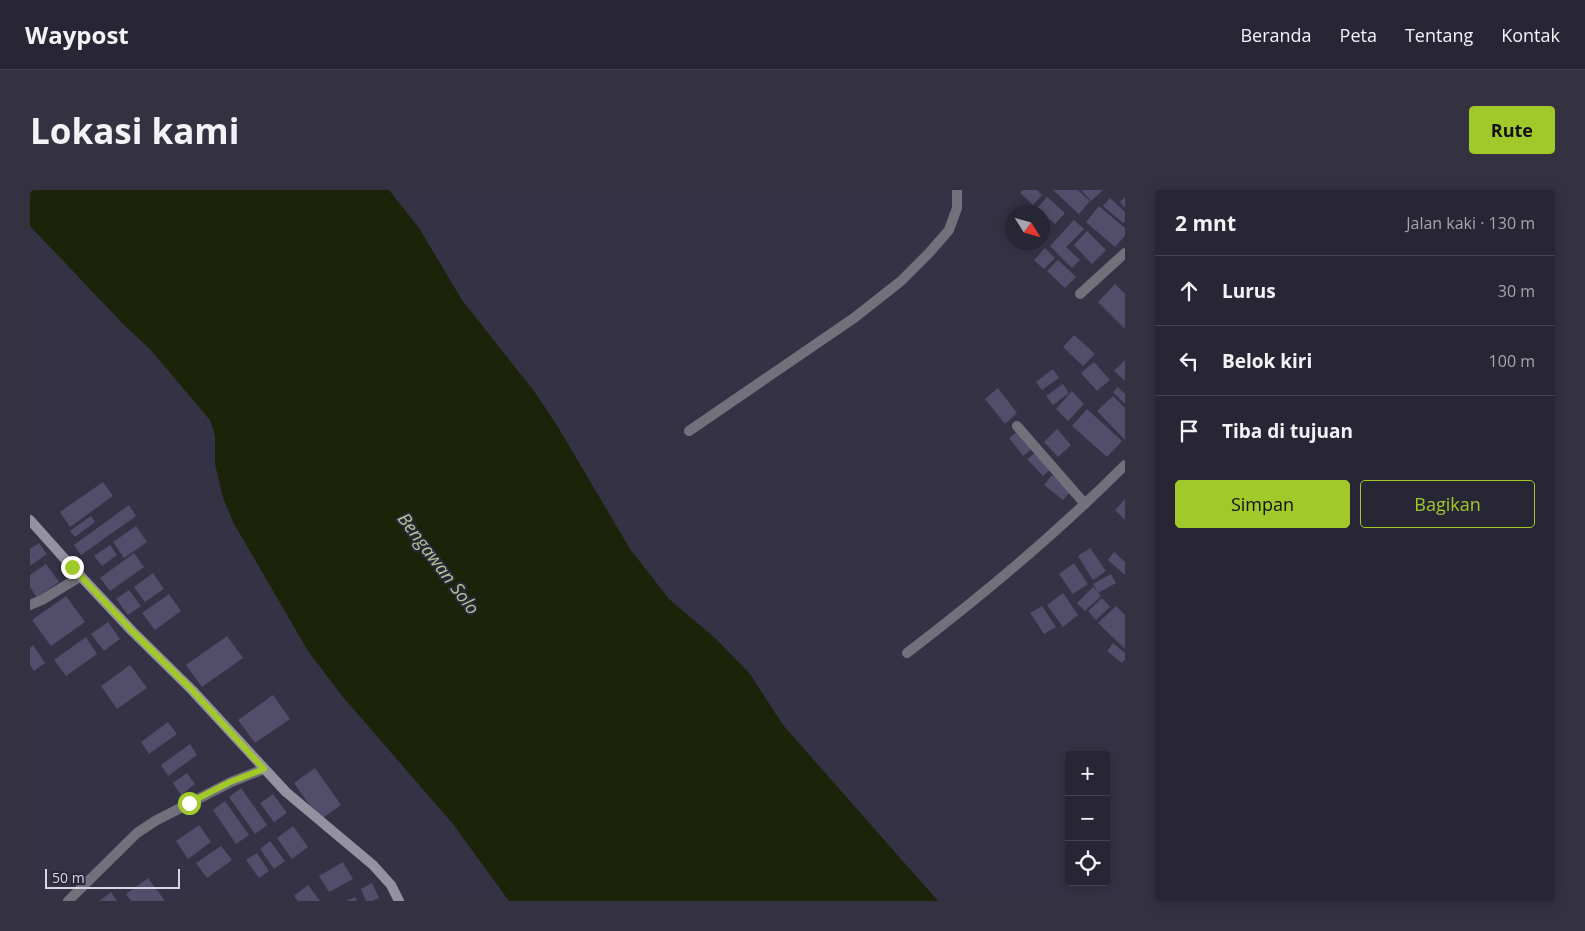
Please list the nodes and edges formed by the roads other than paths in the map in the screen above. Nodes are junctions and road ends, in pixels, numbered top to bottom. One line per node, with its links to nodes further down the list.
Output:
1 (957, 190): 5 (street)
2 (1125, 253): 3 (street)
3 (1080, 294)
4 (1017, 426): 7 (street)
5 (689, 431)
6 (1125, 465): 7 (street)
7 (1085, 504): 11 (street)
8 (30, 520): 9 (street)
9 (81, 576): 10 (street); 12 (street)
10 (30, 606)
11 (907, 653)
12 (264, 769): 13 (street); 14 (street)
13 (68, 901)
14 (400, 901)

